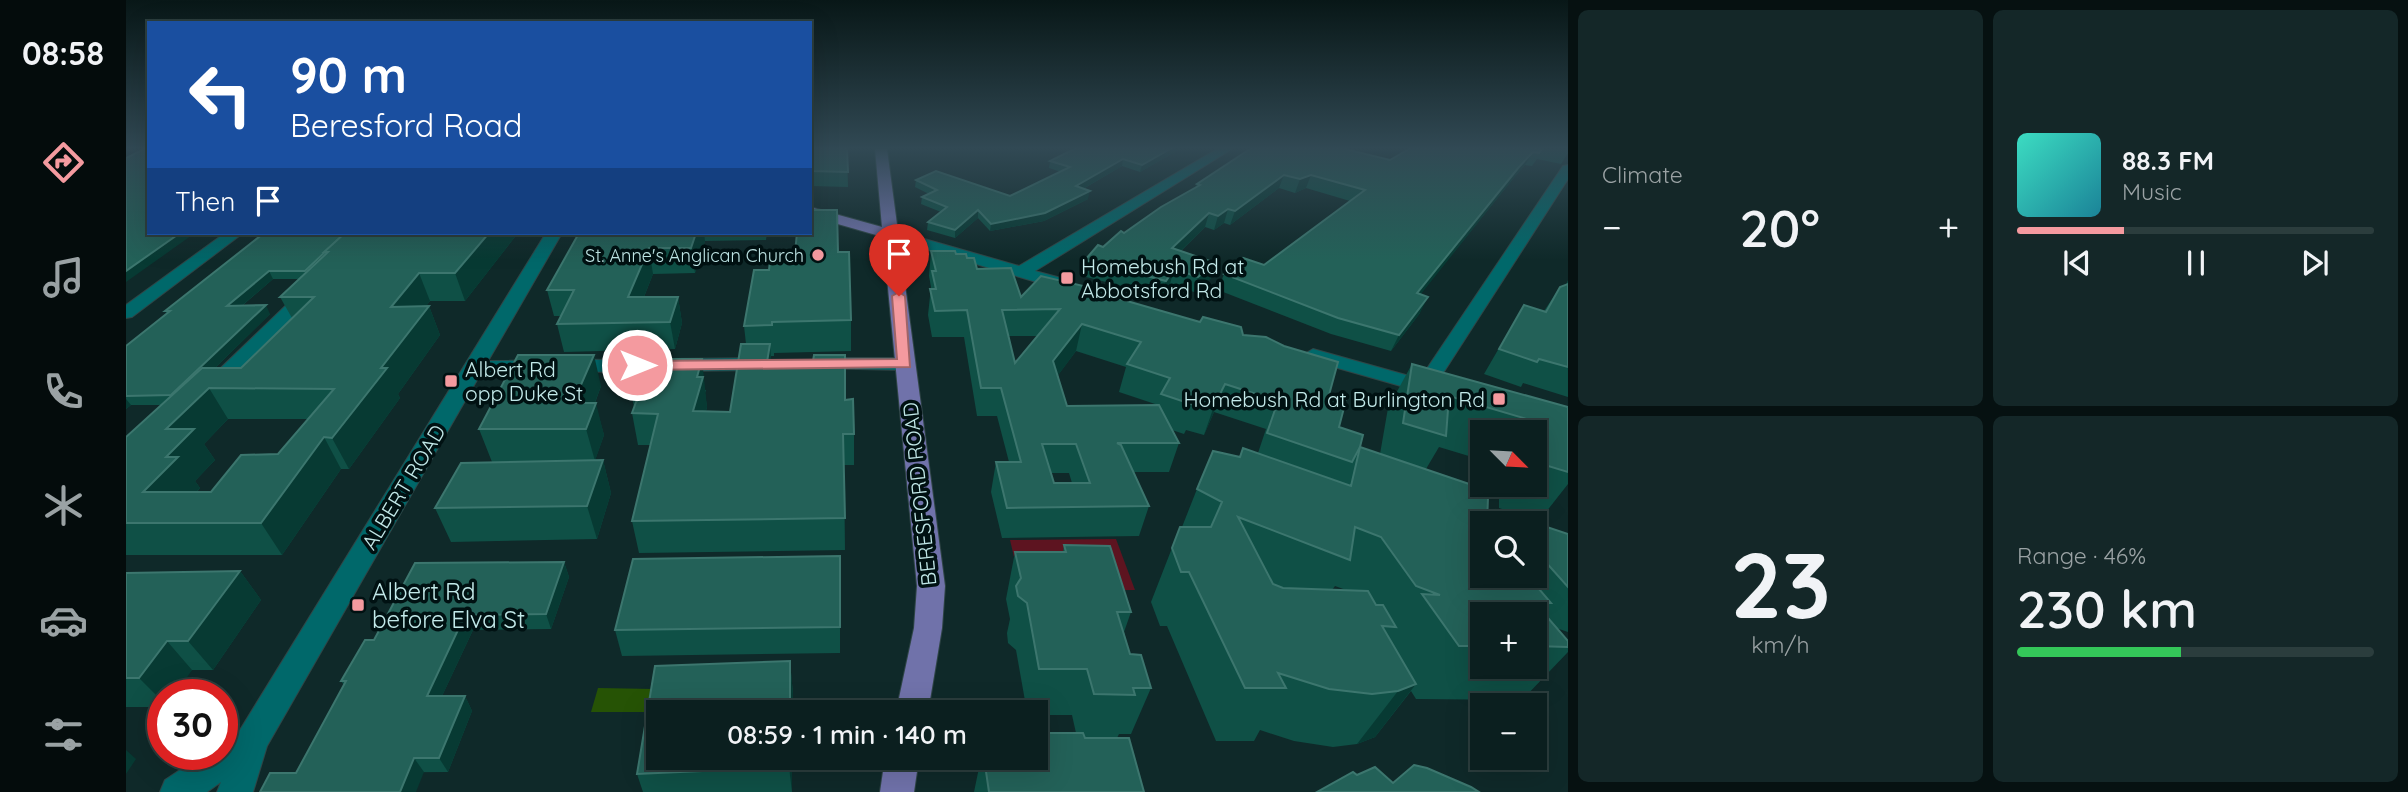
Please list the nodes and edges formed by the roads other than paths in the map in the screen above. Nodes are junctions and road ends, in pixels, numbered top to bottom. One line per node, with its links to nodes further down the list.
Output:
1 (886, 186): 5 (main road, BERESFORD ROAD)
2 (1164, 186): 8 (street)
3 (1557, 186): 12 (street)
4 (812, 212): 5 (main road)
5 (893, 234): 8 (street); 13 (main road, BERESFORD ROAD)
6 (232, 235): 11 (street)
7 (553, 235): 14 (street, ALBERT ROAD)
8 (1021, 272): 10 (street)
9 (322, 280): 15 (street)
10 (1086, 291)
11 (126, 313)
12 (1296, 350)
13 (905, 363): 14 (street); 16 (main road, BERESFORD ROAD)
14 (474, 367): 17 (street, ALBERT ROAD)
15 (195, 404)
16 (914, 700)
17 (252, 741): 19 (street, ALBERT ROAD); 20 (street, ALBERT ROAD)
18 (900, 770): 21 (main road)
19 (177, 792)
20 (234, 792)
21 (897, 792)

